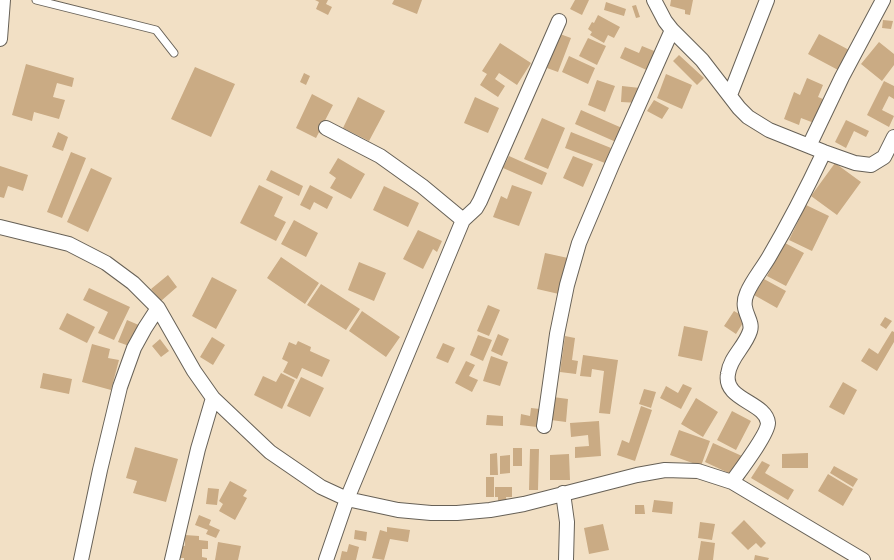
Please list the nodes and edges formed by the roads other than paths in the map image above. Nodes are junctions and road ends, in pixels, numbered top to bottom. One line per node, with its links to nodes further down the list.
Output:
1 (3, 0): 8 (street)
2 (36, 0): 9 (lane)
3 (654, 0): 7 (street)
4 (767, 0): 10 (street)
5 (883, 0): 13 (street)
6 (559, 22): 15 (street)
7 (672, 30): 10 (street); 19 (street)
8 (0, 39)
9 (174, 53)
10 (730, 96): 13 (street)
11 (326, 128): 15 (street)
12 (894, 137): 14 (street)
13 (808, 146): 14 (street)
14 (824, 152): 20 (street)
15 (462, 220): 22 (street)
16 (0, 227): 17 (street)
17 (158, 308): 18 (street); 23 (street)
18 (213, 398): 22 (street); 24 (street)
19 (544, 426)
20 (732, 482): 21 (street); 27 (street)
21 (563, 493): 22 (street); 26 (street)
22 (347, 499): 25 (street)
23 (81, 560)
24 (172, 560)
25 (326, 560)
26 (566, 560)
27 (863, 560)

